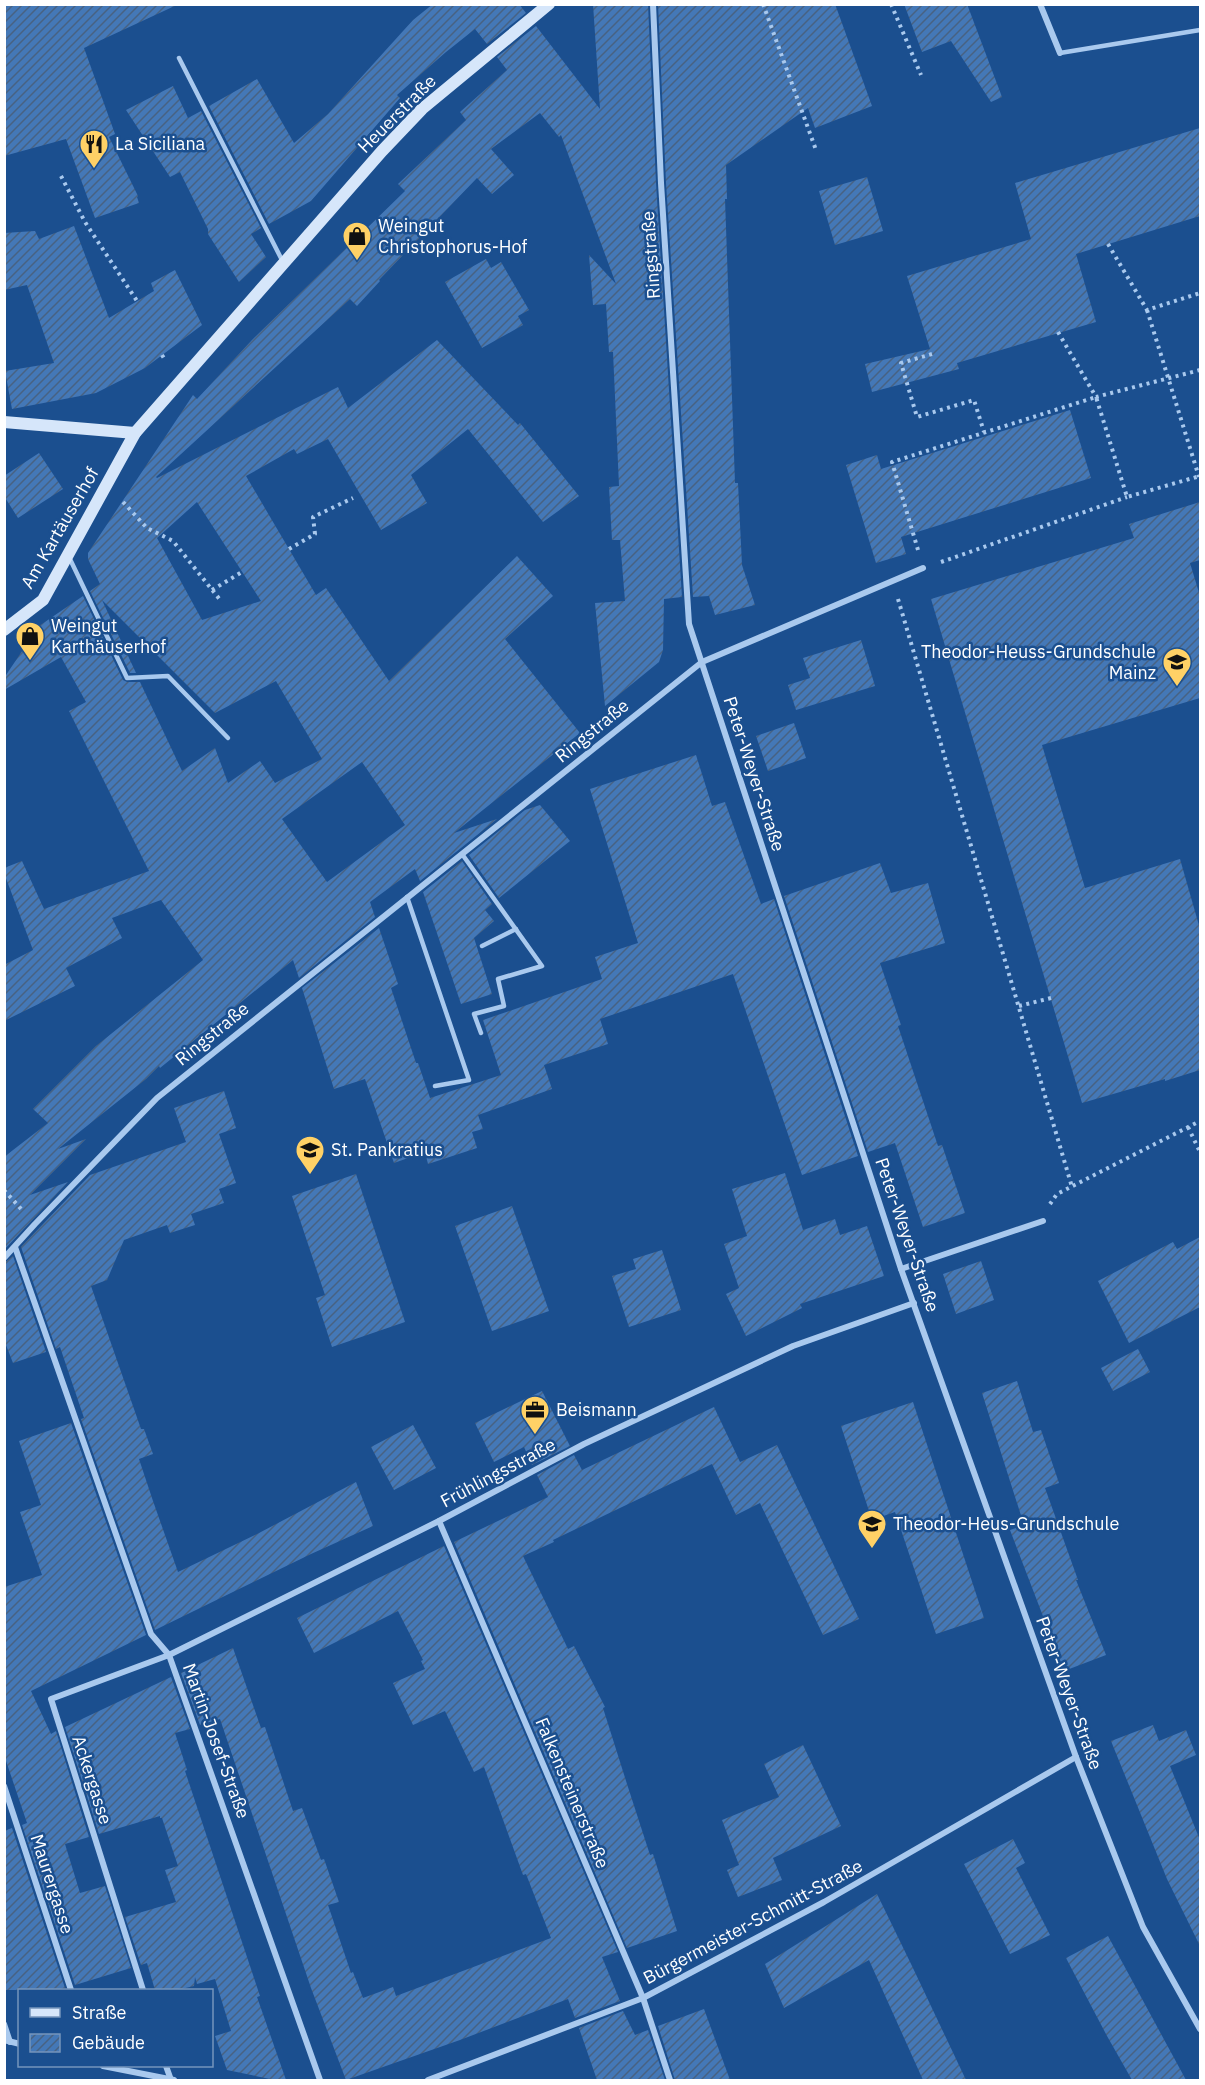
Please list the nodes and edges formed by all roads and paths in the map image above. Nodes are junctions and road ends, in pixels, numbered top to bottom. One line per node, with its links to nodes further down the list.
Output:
1 (549, 4): 13 (street, Heuerstraße)
2 (653, 4): 39 (street, Ringstraße)
3 (763, 4): 10 (path)
4 (891, 4): 9 (path)
5 (1040, 4): 7 (street)
6 (1200, 30): 7 (lane)
7 (1060, 53)
8 (179, 58): 13 (lane)
9 (921, 75)
10 (816, 150)
11 (61, 176): 15 (path)
12 (1108, 244): 16 (path)
13 (284, 264): 26 (street, Heuerstraße)
14 (1200, 293): 16 (path)
15 (137, 301)
16 (1147, 310): 22 (path)
17 (1058, 333): 23 (path)
18 (932, 354): 25 (path)
19 (162, 355): 20 (path)
20 (165, 360)
21 (1200, 370): 22 (path)
22 (1169, 378): 23 (path); 27 (path)
23 (1096, 397): 25 (path); 29 (path)
24 (4, 422): 26 (street)
25 (984, 432): 33 (path)
26 (135, 433): 32 (street, Am Kartäuserhof)
27 (1200, 477): 29 (path)
28 (116, 495): 36 (path)
29 (1127, 497): 33 (path)
30 (353, 498): 31 (path)
31 (289, 549)
32 (67, 554): 38 (street, Am Kartäuserhof); 40 (lane)
33 (923, 568): 35 (street)
34 (242, 572): 36 (path)
35 (892, 581): 39 (street); 46 (path)
36 (212, 590): 37 (path)
37 (221, 601)
38 (4, 630)
39 (702, 662): 41 (street, Ringstraße); 57 (street, Peter-Weyer-Straße)
40 (228, 738)
41 (462, 854): 42 (street, Ringstraße); 43 (lane)
42 (407, 897): 48 (lane); 55 (street, Ringstraße)
43 (516, 929): 44 (lane); 47 (lane)
44 (482, 946)
45 (1051, 998): 46 (path)
46 (1019, 1006): 52 (path)
47 (482, 1033)
48 (435, 1086)
49 (1200, 1121): 50 (path)
50 (1188, 1127): 51 (path); 52 (path)
51 (1200, 1152)
52 (1072, 1187): 53 (path)
53 (1058, 1194)
54 (1043, 1221): 57 (street)
55 (15, 1247): 56 (street, Ringstraße); 60 (street, Martin-Josef-Straße)
56 (4, 1258)
57 (901, 1269): 58 (street, Peter-Weyer-Straße)
58 (914, 1303): 59 (street, Frühlingsstraße); 61 (street, Peter-Weyer-Straße)
59 (439, 1521): 60 (street, Frühlingsstraße); 65 (street, Falkensteinerstraße)
60 (169, 1655): 64 (street, Ackergasse); 71 (street, Martin-Josef-Straße)
61 (1076, 1757): 65 (street, Bürgermeister-Schmitt-Straße); 67 (street, Peter-Weyer-Straße)
62 (4, 1786): 63 (street, Maurergasse)
63 (71, 1989)
64 (143, 1989)
65 (644, 1998): 72 (street, Bürgermeister-Schmitt-Straße); 73 (street, Falkensteinerstraße)
66 (4, 2024): 68 (street)
67 (1200, 2029)
68 (7, 2041)
69 (108, 2067): 70 (street)
70 (173, 2080)
71 (320, 2080)
72 (428, 2080)
73 (670, 2080)

